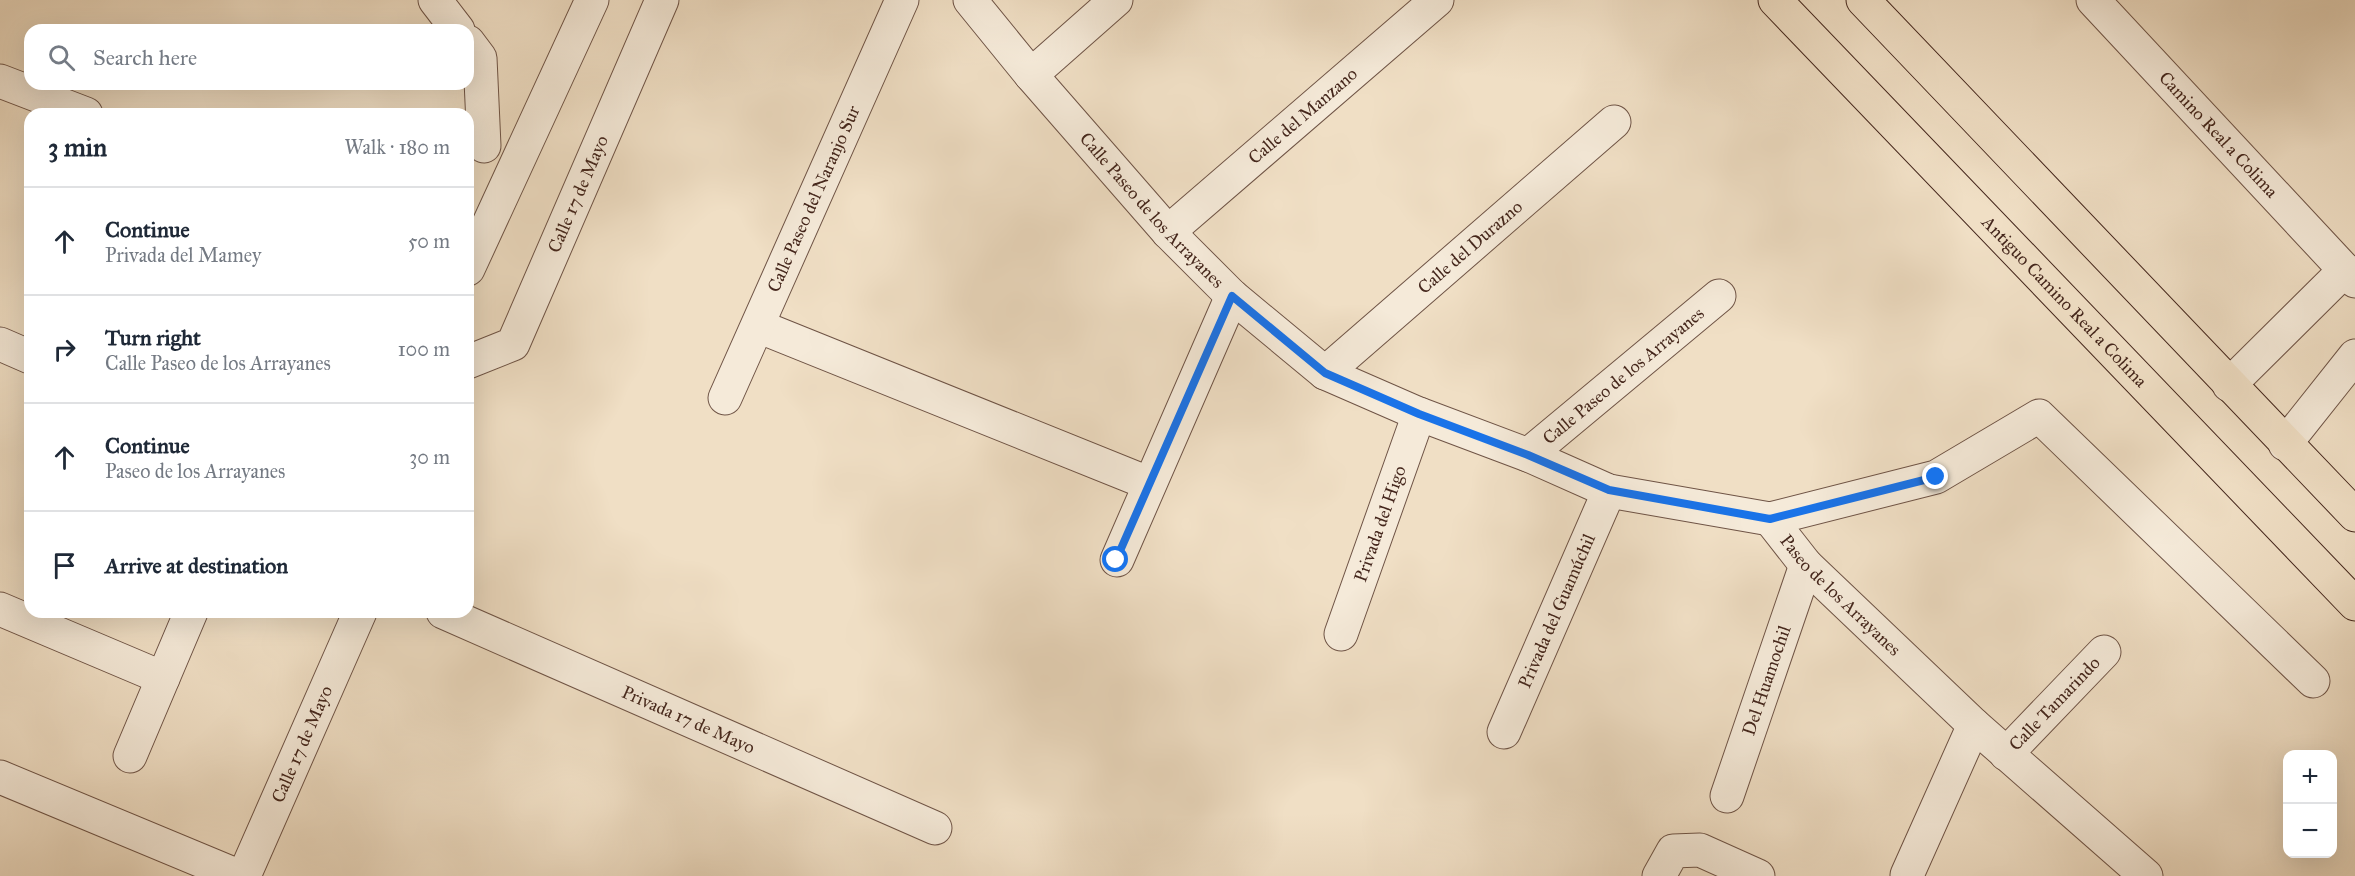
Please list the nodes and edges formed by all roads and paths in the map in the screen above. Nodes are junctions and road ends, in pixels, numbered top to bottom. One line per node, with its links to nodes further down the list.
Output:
1 (435, 0): 11 (street)
2 (592, 0): 18 (street)
3 (662, 0): 28 (street, Calle 17 de Mayo)
4 (902, 0): 24 (street, Calle Paseo del Naranjo Sur)
5 (970, 0): 13 (street, Calle Paseo de los Arrayanes)
6 (1116, 0): 13 (street)
7 (1437, 0): 19 (street, Calle del Manzano)
8 (1775, 0): 41 (main road, Antiguo Camino Real a Colima)
9 (1863, 0): 30 (main road)
10 (2093, 0): 21 (street, Camino Real a Colima)
11 (453, 24)
12 (474, 50): 17 (street)
13 (1031, 75): 19 (street, Calle Paseo de los Arrayanes)
14 (0, 81): 15 (street)
15 (70, 108)
16 (1614, 122): 29 (street, Calle del Durazno)
17 (476, 151): 18 (street)
18 (519, 159): 20 (street)
19 (1168, 232): 22 (street, Calle Paseo de los Arrayanes)
20 (474, 255)
21 (2350, 276): 30 (street, Camino Real a Colima)
22 (1232, 296): 29 (street, Calle Paseo de los Arrayanes); 35 (street)
23 (1719, 296): 34 (street, Calle Paseo de los Arrayanes)
24 (758, 326): 31 (street, Calle Paseo del Naranjo Sur); 35 (street)
25 (0, 344): 26 (street)
26 (24, 354)
27 (2355, 356): 33 (street)
28 (474, 360)
29 (1325, 373): 32 (street, Calle Paseo de los Arrayanes)
30 (2229, 385): 33 (main road)
31 (725, 398)
32 (1419, 414): 34 (street, Calle Paseo de los Arrayanes); 46 (street, Privada del Higo)
33 (2285, 444): 37 (main road)
34 (1528, 455): 36 (street, Calle Paseo de los Arrayanes)
35 (1148, 483): 39 (street)
36 (1609, 490): 38 (street, Calle Paseo de los Arrayanes); 51 (street, Privada del Guamúchil)
37 (2355, 515)
38 (1770, 519): 40 (street, Paseo de los Arrayanes); 49 (street, Paseo de los Arrayanes)
39 (1116, 560)
40 (1806, 565): 50 (street, Paseo de los Arrayanes); 55 (street, Del Huamochil)
41 (2355, 604)
42 (0, 609): 48 (street)
43 (189, 618): 48 (street)
44 (357, 618): 59 (street, Calle 17 de Mayo)
45 (456, 618): 56 (street, Privada 17 de Mayo)
46 (1341, 634)
47 (2104, 652): 52 (street, Calle Tamarindo)
48 (163, 678): 53 (street)
49 (2313, 681)
50 (1974, 725): 52 (street, Paseo de los Arrayanes); 57 (street)
51 (1504, 732)
52 (2006, 754): 62 (street, Paseo de los Arrayanes)
53 (130, 756)
54 (0, 777): 58 (street)
55 (1727, 796)
56 (935, 828)
57 (1907, 874)
58 (238, 876)
59 (244, 876)
60 (1659, 876): 61 (street)
61 (1758, 876)
62 (2146, 876)

